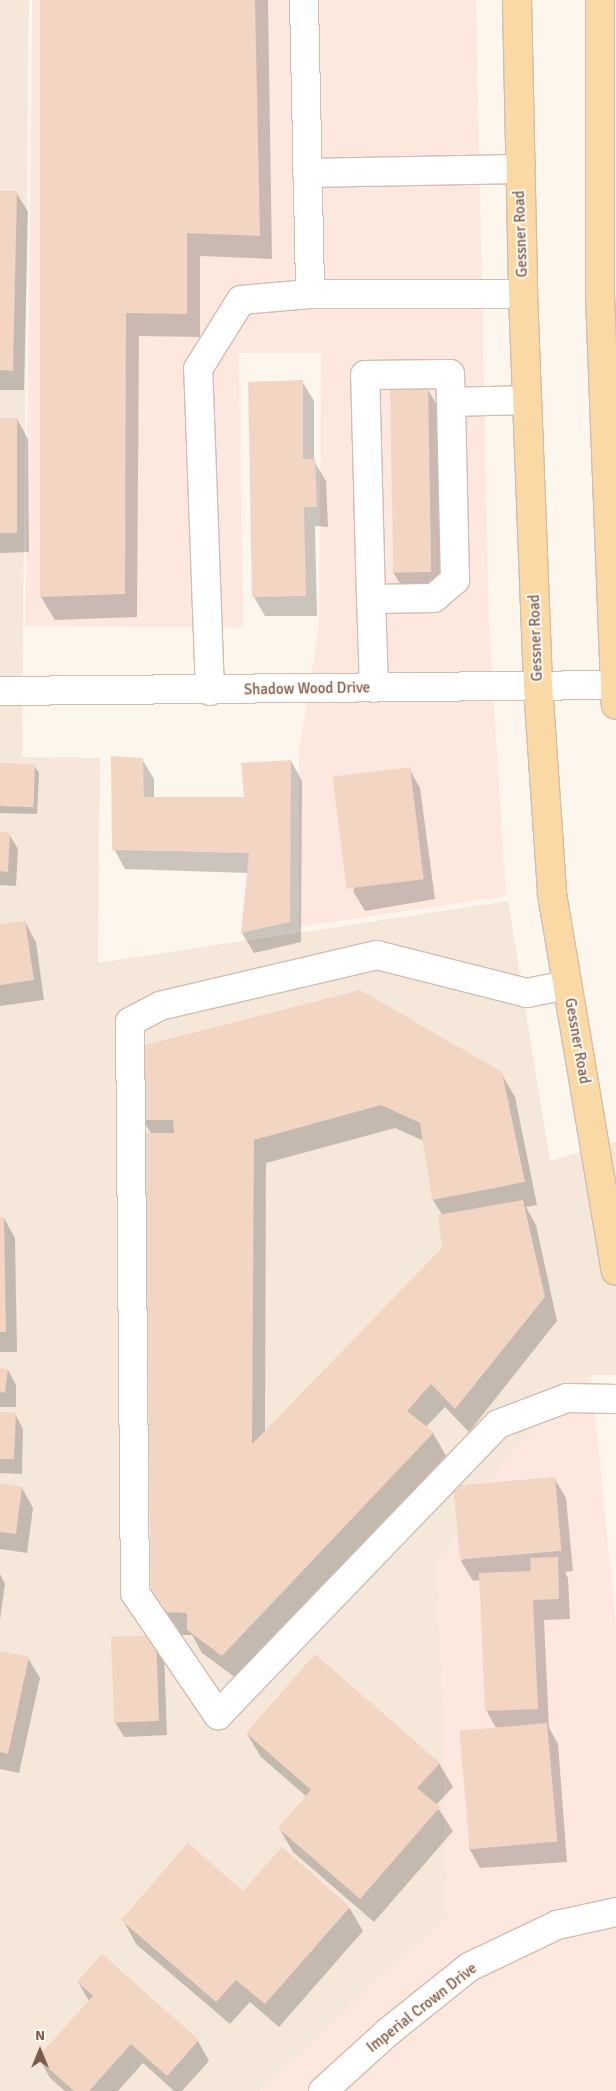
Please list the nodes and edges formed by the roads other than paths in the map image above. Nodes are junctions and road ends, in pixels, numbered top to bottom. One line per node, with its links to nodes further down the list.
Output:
1 (304, 0): 5 (street)
2 (518, 0): 4 (main road, Gessner Road)
3 (605, 9): 6 (main road)
4 (519, 169): 5 (street); 8 (main road, Gessner Road)
5 (307, 173): 7 (street)
6 (608, 220): 11 (main road)
7 (310, 294): 8 (street); 16 (street)
8 (523, 294): 9 (main road, Gessner Road)
9 (527, 400): 10 (street); 13 (main road, Gessner Road)
10 (451, 402): 12 (street); 12 (street)
11 (610, 429): 17 (main road)
12 (371, 600): 14 (street)
13 (538, 686): 14 (street, Shadow Wood Drive); 17 (street, Shadow Wood Drive); 18 (main road, Gessner Road)
14 (374, 688): 16 (street, Shadow Wood Drive)
15 (0, 691): 16 (street, Shadow Wood Drive)
16 (210, 691)
17 (615, 692)
18 (567, 985): 19 (main road, Gessner Road); 20 (street)
19 (616, 1271)
20 (616, 1399)
21 (616, 1912): 22 (street, Imperial Crown Drive)
22 (323, 2091)

